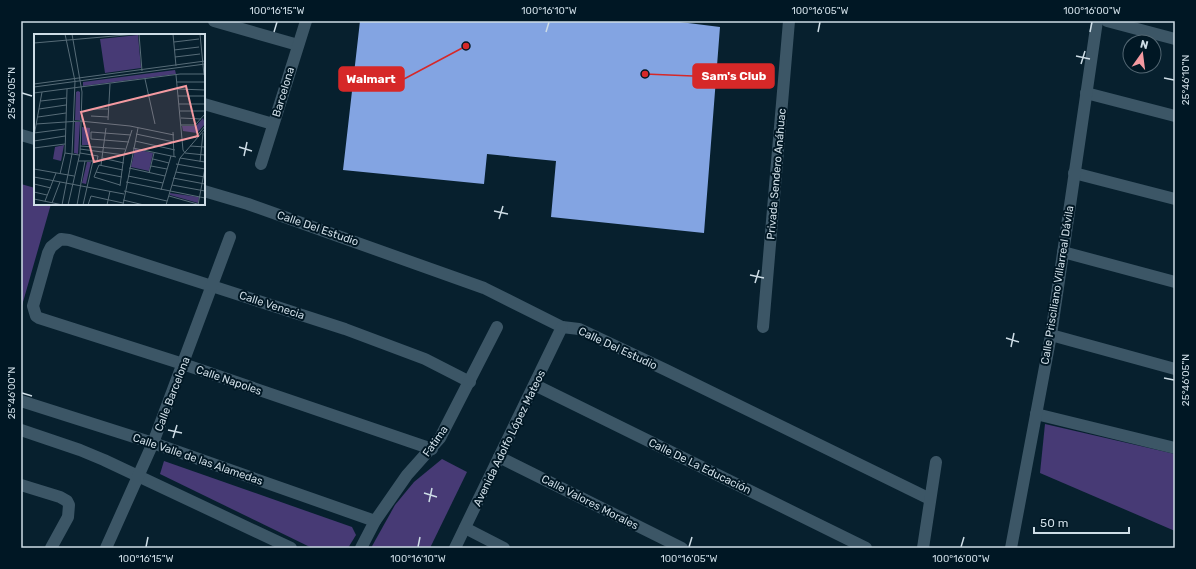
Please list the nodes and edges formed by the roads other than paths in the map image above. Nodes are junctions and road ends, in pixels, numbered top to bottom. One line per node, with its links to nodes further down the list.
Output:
1 (214, 21): 7 (street)
2 (306, 21): 7 (street, Barcelona)
3 (789, 21): 24 (street, Privada Sendero Anáhuac)
4 (1097, 21): 8 (street, Calle Prisciliano Villarreal Dávila)
5 (1107, 21): 6 (street)
6 (1175, 39)
7 (298, 45): 11 (street, Barcelona)
8 (1086, 93): 10 (street); 15 (street, Calle Prisciliano Villarreal Dávila)
9 (205, 104): 11 (street)
10 (1175, 116)
11 (274, 124): 14 (street, Barcelona)
12 (21, 135): 13 (street)
13 (34, 139)
14 (261, 164)
15 (1074, 174): 17 (street); 19 (street, Calle Prisciliano Villarreal Dávila)
16 (205, 191): 25 (street, Calle Del Estudio)
17 (1175, 199)
18 (230, 237): 21 (street, Calle Barcelona)
19 (1063, 252): 20 (street); 26 (street, Calle Prisciliano Villarreal Dávila)
20 (1175, 282)
21 (213, 285): 22 (street, Calle Venecia); 27 (street, Calle Barcelona); 29 (street, Calle Venecia)
22 (33, 306): 27 (street, Calle Napoles)
23 (497, 326): 29 (street, Fatima)
24 (762, 326)
25 (562, 327): 30 (street, Avenida Adolfo López Mateos); 41 (street, Calle Del Estudio)
26 (1051, 335): 28 (street); 32 (street, Calle Prisciliano Villarreal Dávila)
27 (183, 364): 34 (street, Calle Barcelona); 36 (street, Calle Napoles)
28 (1175, 369)
29 (470, 382): 36 (street, Fatima)
30 (534, 385): 37 (street, Avenida Adolfo López Mateos); 51 (street, Calle De La Educación)
31 (21, 401): 34 (street, Calle Valle de las Alamedas)
32 (1036, 414): 35 (street); 53 (street, Calle Prisciliano Villarreal Dávila)
33 (21, 430): 39 (street)
34 (153, 443): 39 (street, Calle Barcelona); 42 (street, Calle Valle de las Alamedas)
35 (1175, 448)
36 (432, 450): 42 (street, Fatima)
37 (499, 457): 43 (street, Avenida Adolfo López Mateos); 50 (street, Calle Valores Morales)
38 (936, 462): 41 (street)
39 (139, 476): 45 (street, Calle Barcelona); 46 (street)
40 (21, 485): 44 (street)
41 (930, 499): 52 (street)
42 (375, 521): 47 (street, Fatima)
43 (465, 528): 48 (street, Avenida Adolfo López Mateos); 49 (street)
44 (51, 548)
45 (106, 548)
46 (291, 548)
47 (361, 548)
48 (455, 548)
49 (504, 548)
50 (682, 548)
51 (866, 548)
52 (922, 548)
53 (1011, 548)

